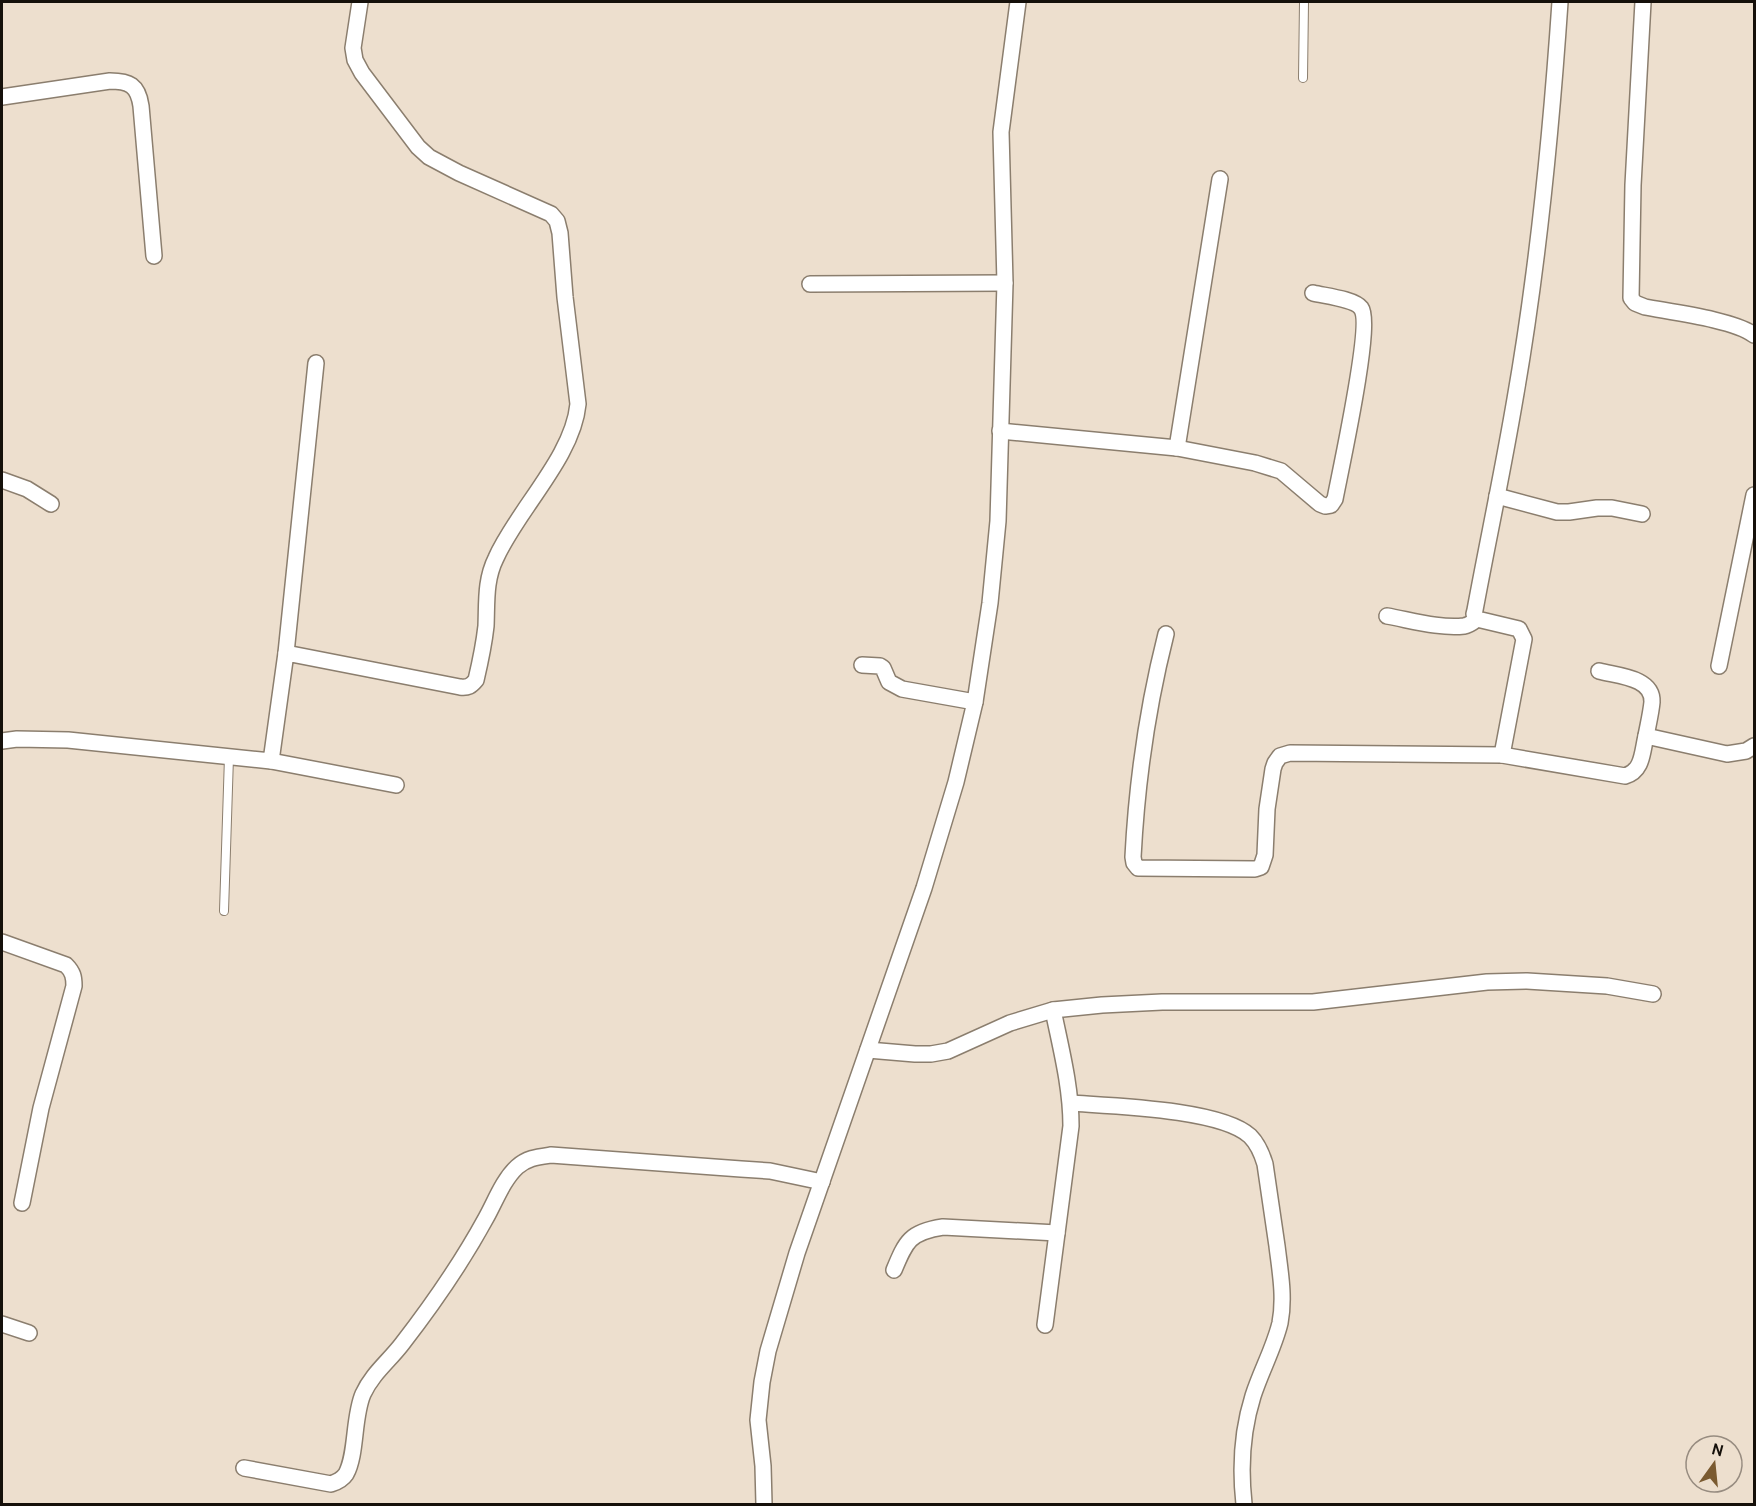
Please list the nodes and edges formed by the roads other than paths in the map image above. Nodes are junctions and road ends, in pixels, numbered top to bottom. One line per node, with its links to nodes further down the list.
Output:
1 (360, 2): 25 (street)
2 (1018, 2): 10 (street)
3 (1304, 2): 6 (lane)
4 (1560, 2): 19 (street)
5 (1643, 2): 13 (street)
6 (1303, 78)
7 (2, 97): 9 (street)
8 (1220, 179): 16 (street)
9 (154, 256)
10 (1005, 283): 11 (street); 15 (street)
11 (810, 284)
12 (1313, 293): 16 (street)
13 (1755, 335)
14 (316, 363): 25 (street)
15 (1000, 431): 16 (street); 29 (street)
16 (1177, 448)
17 (2, 480): 20 (street)
18 (1755, 495): 27 (street)
19 (1497, 496): 21 (street); 23 (street)
20 (51, 504)
21 (1642, 514)
22 (1387, 616): 23 (street)
23 (1477, 619): 33 (street)
24 (1167, 634): 33 (street)
25 (286, 653): 35 (street)
26 (862, 665): 29 (street)
27 (1719, 666)
28 (1599, 671): 30 (street)
29 (975, 702): 41 (street)
30 (1646, 736): 32 (street); 33 (street)
31 (2, 741): 34 (street)
32 (1755, 746)
33 (1502, 755)
34 (229, 757): 35 (street); 37 (lane)
35 (271, 761): 36 (street)
36 (396, 785)
37 (224, 911)
38 (2, 942): 44 (street)
39 (1653, 994): 40 (street)
40 (1053, 1010): 41 (street); 42 (street)
41 (868, 1050): 43 (street)
42 (1071, 1102): 45 (street); 52 (street)
43 (822, 1182): 50 (street); 51 (street)
44 (22, 1203)
45 (1057, 1233): 46 (street); 48 (street)
46 (894, 1270)
47 (2, 1324): 49 (street)
48 (1046, 1326)
49 (29, 1333)
50 (244, 1468)
51 (764, 1504)
52 (1244, 1504)

